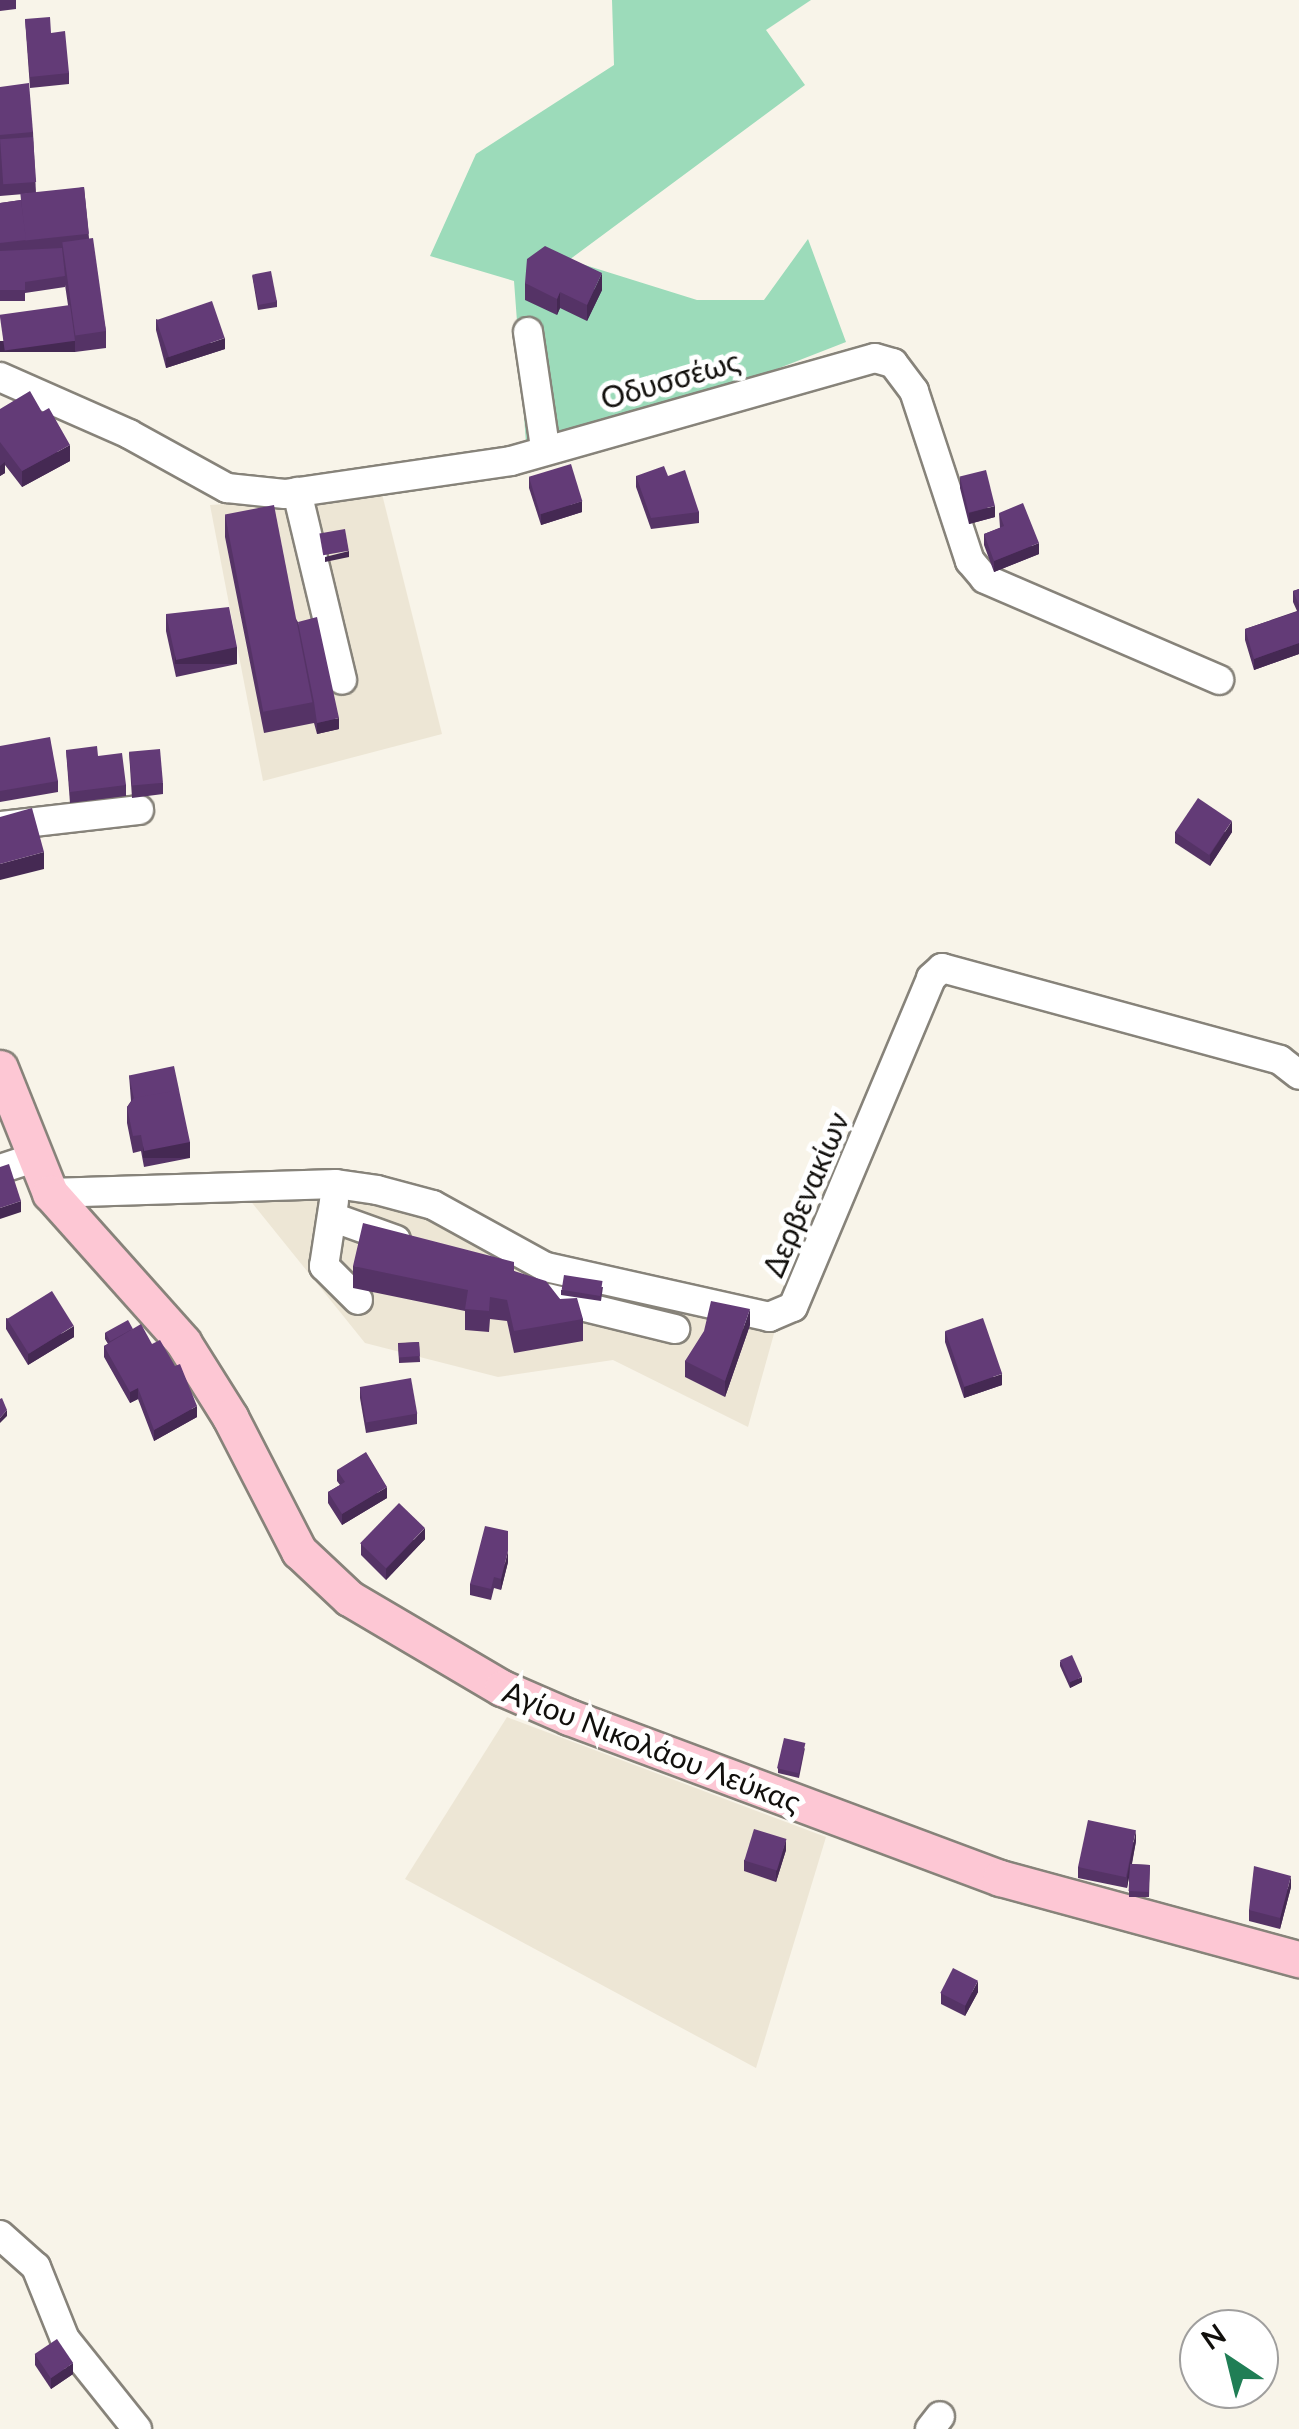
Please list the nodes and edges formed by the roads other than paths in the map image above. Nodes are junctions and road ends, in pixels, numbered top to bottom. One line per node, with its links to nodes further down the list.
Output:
1 (528, 332): 3 (street)
2 (0, 377): 4 (street, Οδυσσέως)
3 (544, 447): 4 (street, Οδυσσέως); 6 (street, Οδυσσέως)
4 (297, 492): 5 (street)
5 (342, 680)
6 (1219, 680)
7 (139, 810): 8 (street)
8 (0, 826)
9 (0, 1068): 11 (main road, Αγίου Νικολάου Λεύκας)
10 (1299, 1075): 12 (street, Δερβενακίων)
11 (16, 1163): 13 (main road, Αγίου Νικολάου Λεύκας)
12 (336, 1184): 13 (street, Δερβενακίων); 14 (street)
13 (50, 1193): 19 (main road, Αγίου Νικολάου Λεύκας)
14 (332, 1217): 15 (street); 17 (street)
15 (425, 1250)
16 (500, 1276): 18 (street)
17 (358, 1300)
18 (675, 1329)
19 (1299, 1959)
20 (0, 2235): 21 (street)
21 (137, 2429)

